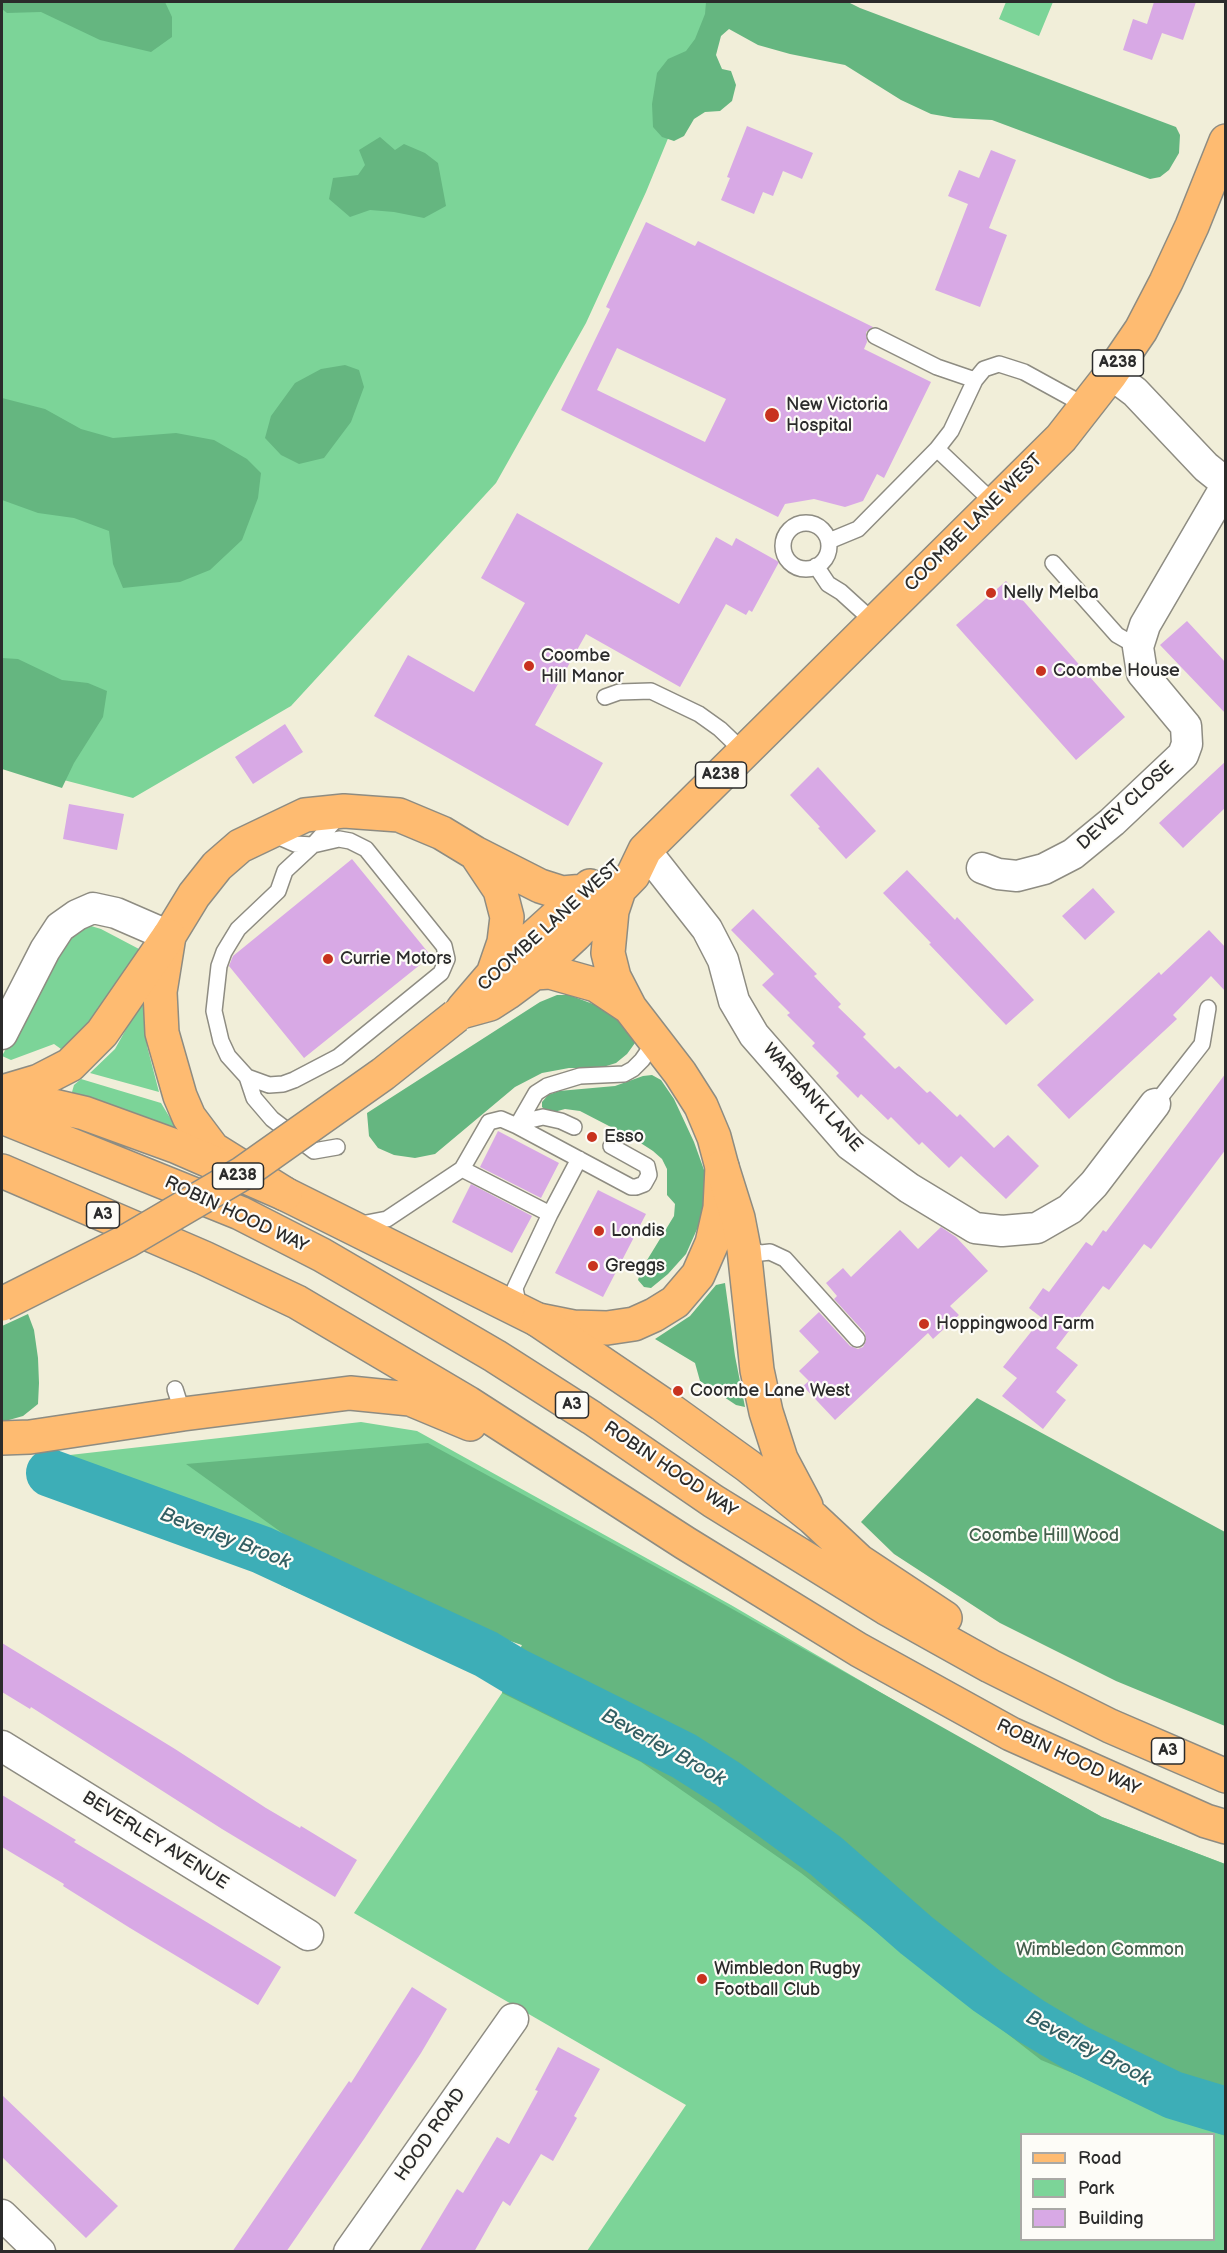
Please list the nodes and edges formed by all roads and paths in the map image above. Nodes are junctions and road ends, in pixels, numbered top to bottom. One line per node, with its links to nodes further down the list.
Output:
1 (1226, 141): 3 (main road, COOMBE LANE WEST / A238)
2 (875, 336): 4 (lane)
3 (1111, 374): 5 (main road, COOMBE LANE WEST / A238); 7 (street)
4 (975, 380): 5 (lane); 6 (lane)
5 (1086, 406): 8 (main road, COOMBE LANE WEST / A238)
6 (937, 449): 8 (lane); 9 (lane)
7 (1226, 484): 13 (street)
8 (994, 503): 12 (main road, COOMBE LANE WEST / A238)
9 (829, 541): 11 (lane); 11 (lane)
10 (1053, 563): 13 (lane)
11 (816, 566): 12 (lane)
12 (874, 622): 15 (main road, COOMBE LANE WEST / A238)
13 (1138, 647): 21 (street, DEVEY CLOSE)
14 (604, 698): 15 (lane)
15 (744, 752): 19 (main road, COOMBE LANE WEST / A238)
16 (344, 811): 17 (main road); 18 (lane); 20 (main road)
17 (269, 832): 18 (lane); 24 (main road)
18 (313, 845): 32 (lane); 32 (lane)
19 (645, 850): 22 (main road, COOMBE LANE WEST / A238); 23 (main road, COOMBE LANE WEST / A238); 33 (street, WARBANK LANE)
20 (475, 853): 23 (main road); 25 (main road)
21 (982, 868)
22 (619, 890): 26 (main road, COOMBE LANE WEST / A238); 27 (main road)
23 (585, 891): 25 (main road, COOMBE LANE WEST / A238)
24 (169, 936): 30 (street); 34 (main road); 43 (main road)
25 (493, 974): 29 (main road, COOMBE LANE WEST / A238)
26 (534, 974): 27 (main road); 29 (main road, COOMBE LANE WEST / A238)
27 (630, 1008): 31 (main road)
28 (1208, 1008): 33 (lane)
29 (458, 1014): 48 (main road, A238, bridge)
30 (2, 1034)
31 (656, 1040): 35 (lane); 40 (main road)
32 (247, 1077): 38 (lane)
33 (1155, 1104)
34 (5, 1106): 43 (main road); 54 (main road, ROBIN HOOD WAY / A3)
35 (517, 1126): 36 (lane); 39 (lane); 41 (lane)
36 (574, 1127)
37 (611, 1146): 39 (lane)
38 (337, 1147)
39 (579, 1159): 44 (lane)
40 (722, 1167): 46 (main road); 47 (main road)
41 (462, 1169): 44 (lane); 45 (lane)
42 (2, 1171): 52 (main road, ROBIN HOOD WAY / A3)
43 (285, 1194): 45 (main road)
44 (550, 1214): 49 (lane)
45 (350, 1226): 49 (main road)
46 (712, 1243): 47 (lane); 49 (main road)
47 (744, 1249): 50 (lane); 53 (main road)
48 (2, 1304)
49 (529, 1315): 53 (main road)
50 (857, 1339)
51 (2, 1438): 52 (main road)
52 (591, 1482): 57 (main road, ROBIN HOOD WAY / A3)
53 (813, 1518): 54 (main road)
54 (1110, 1726): 56 (main road, ROBIN HOOD WAY / A3)
55 (2, 1746): 58 (street, BEVERLEY AVENUE)
56 (1226, 1776)
57 (1226, 1827)
58 (308, 1935)
59 (513, 2019): 62 (street, HOOD ROAD)
60 (2, 2215): 61 (street)
61 (40, 2252)
62 (350, 2252)

